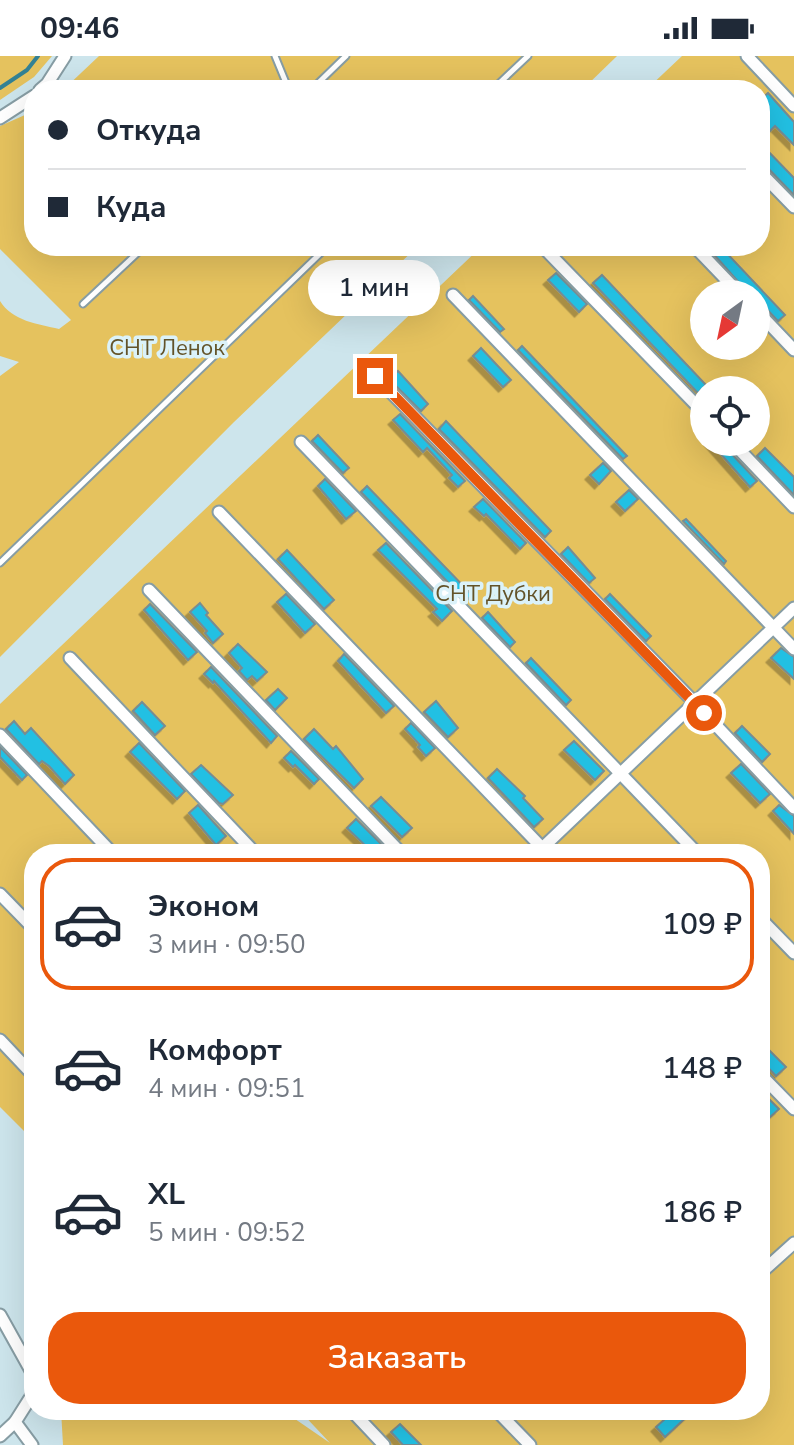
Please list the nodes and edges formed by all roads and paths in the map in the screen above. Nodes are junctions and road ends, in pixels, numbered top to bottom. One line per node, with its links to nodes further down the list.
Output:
1 (65, 56): 6 (street)
2 (275, 56): 7 (lane)
3 (346, 56): 8 (lane)
4 (528, 56): 9 (lane)
5 (747, 56): 11 (street)
6 (47, 80)
7 (285, 80)
8 (321, 80)
9 (503, 80)
10 (770, 80): 13 (street)
11 (770, 80)
12 (24, 102): 14 (street)
13 (794, 106)
14 (0, 118)
15 (770, 182): 16 (street)
16 (794, 207)
17 (134, 256): 23 (lane)
18 (318, 256): 32 (lane)
19 (552, 256): 27 (street)
20 (704, 256): 21 (street)
21 (727, 280)
22 (453, 295): 35 (street)
23 (83, 304)
24 (770, 325): 25 (street)
25 (794, 350)
26 (375, 376): 38 (street)
27 (690, 399)
28 (301, 442): 40 (street)
29 (745, 456): 30 (street)
30 (794, 507)
31 (219, 512): 45 (street)
32 (0, 563)
33 (149, 590): 44 (street)
34 (794, 608): 35 (street)
35 (774, 628): 36 (street); 38 (street)
36 (794, 649)
37 (70, 658): 43 (street)
38 (695, 703): 40 (street); 41 (street)
39 (0, 735): 42 (street)
40 (621, 774): 46 (street); 47 (street)
41 (794, 808)
42 (104, 844)
43 (247, 844)
44 (392, 844)
45 (534, 844)
46 (550, 844)
47 (688, 844)
48 (0, 894): 49 (street)
49 (24, 919)
50 (770, 928): 51 (street)
51 (794, 953)
52 (0, 1040): 53 (street)
53 (24, 1065)
54 (770, 1084): 55 (street)
55 (794, 1109)
56 (794, 1243): 57 (street)
57 (770, 1265)
58 (0, 1315): 59 (street)
59 (24, 1358)
60 (24, 1408): 63 (street)
61 (360, 1420): 66 (street)
62 (506, 1420): 67 (street)
63 (15, 1422): 64 (street); 65 (street)
64 (0, 1436)
65 (32, 1445)
66 (384, 1445)
67 (530, 1445)

